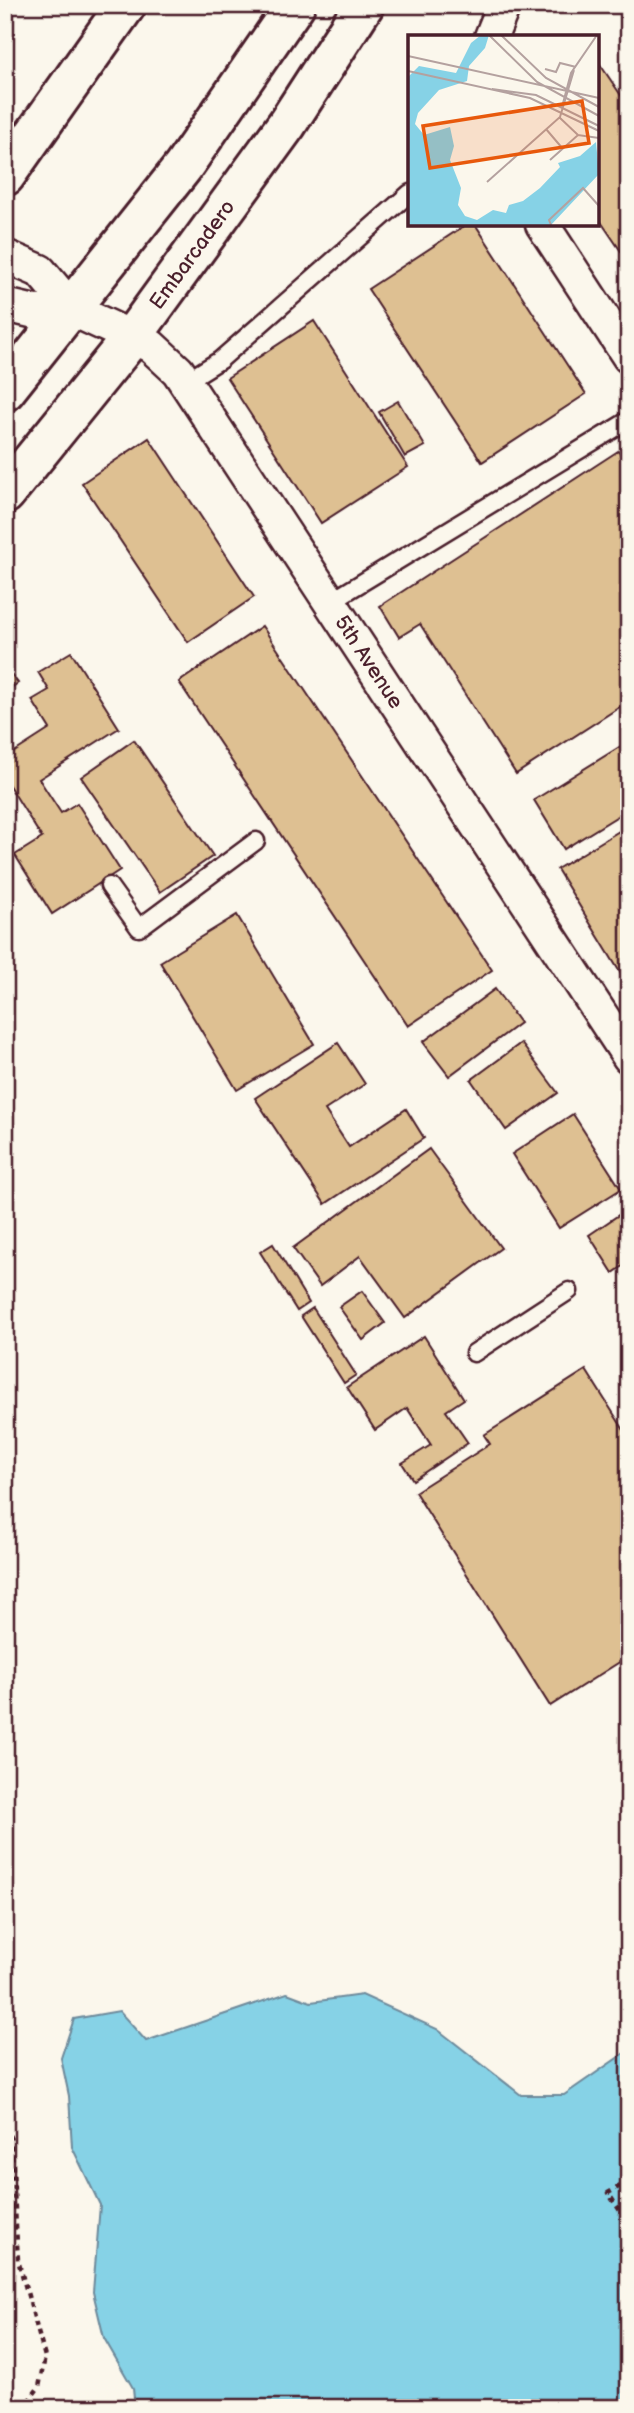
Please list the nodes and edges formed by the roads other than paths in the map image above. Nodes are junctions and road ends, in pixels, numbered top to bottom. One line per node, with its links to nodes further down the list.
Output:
1 (126, 5): 6 (main road)
2 (295, 5): 11 (main road)
3 (364, 5): 12 (main road, Embarcadero)
4 (504, 5): 5 (street)
5 (492, 35)
6 (5, 177)
7 (408, 195): 14 (lane)
8 (543, 226): 13 (street)
9 (5, 256): 11 (street, 5th Avenue)
10 (5, 305): 11 (street, 5th Avenue)
11 (73, 310): 12 (street, 5th Avenue); 15 (main road)
12 (132, 337): 14 (street, 5th Avenue); 17 (main road, Embarcadero)
13 (629, 357)
14 (186, 382): 18 (street, 5th Avenue)
15 (5, 391)
16 (629, 420): 18 (lane)
17 (5, 494)
18 (330, 602): 21 (street, 5th Avenue)
19 (256, 841): 20 (lane)
20 (109, 886)
21 (629, 1057)
22 (569, 1291): 23 (lane)
23 (474, 1353)

